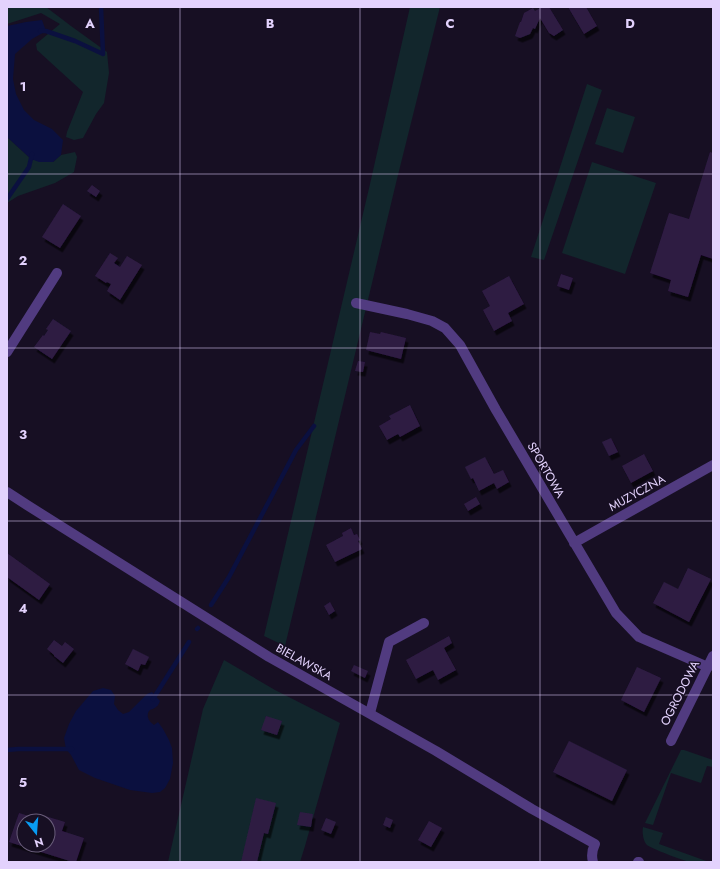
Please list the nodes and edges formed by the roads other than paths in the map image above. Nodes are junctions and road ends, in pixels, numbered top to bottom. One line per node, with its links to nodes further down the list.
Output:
1 (57, 273): 3 (street)
2 (356, 303): 6 (street, SPORTOWA)
3 (7, 352)
4 (713, 465): 6 (street, MUZYCZNA)
5 (7, 492): 10 (street, BIELAWSKA)
6 (574, 543): 9 (street, SPORTOWA)
7 (424, 623): 10 (street)
8 (713, 656): 9 (street, OGRODOWA)
9 (708, 667): 11 (street, OGRODOWA)
10 (370, 713): 12 (street, BIELAWSKA)
11 (671, 741)
12 (593, 862)

